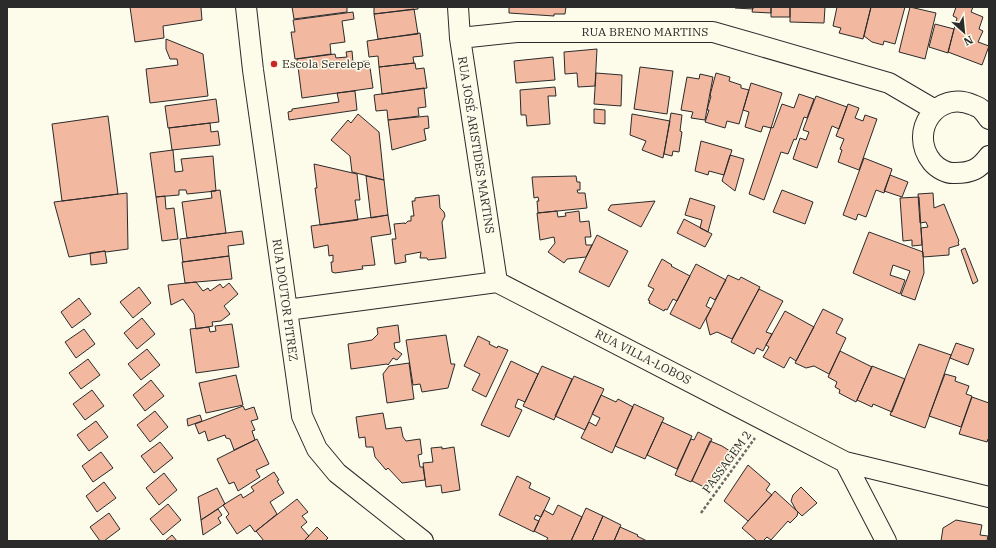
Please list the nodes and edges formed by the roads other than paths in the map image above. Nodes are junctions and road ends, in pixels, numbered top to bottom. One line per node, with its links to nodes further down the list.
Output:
1 (246, 7): 8 (street, RUA DOUTOR PITREZ)
2 (458, 7): 3 (street, RUA JOSÉ ARISTIDES MARTINS)
3 (460, 38): 4 (street, RUA BRENO MARTINS); 7 (street, RUA JOSÉ ARISTIDES MARTINS)
4 (935, 110): 5 (street); 6 (street)
5 (989, 119)
6 (989, 156)
7 (497, 282): 8 (street); 9 (street, RUA VILLA-LOBOS)
8 (287, 310): 11 (street, RUA DOUTOR PITREZ)
9 (845, 462): 10 (street, RUA VILLA-LOBOS); 12 (street)
10 (989, 497)
11 (423, 541)
12 (886, 541)

